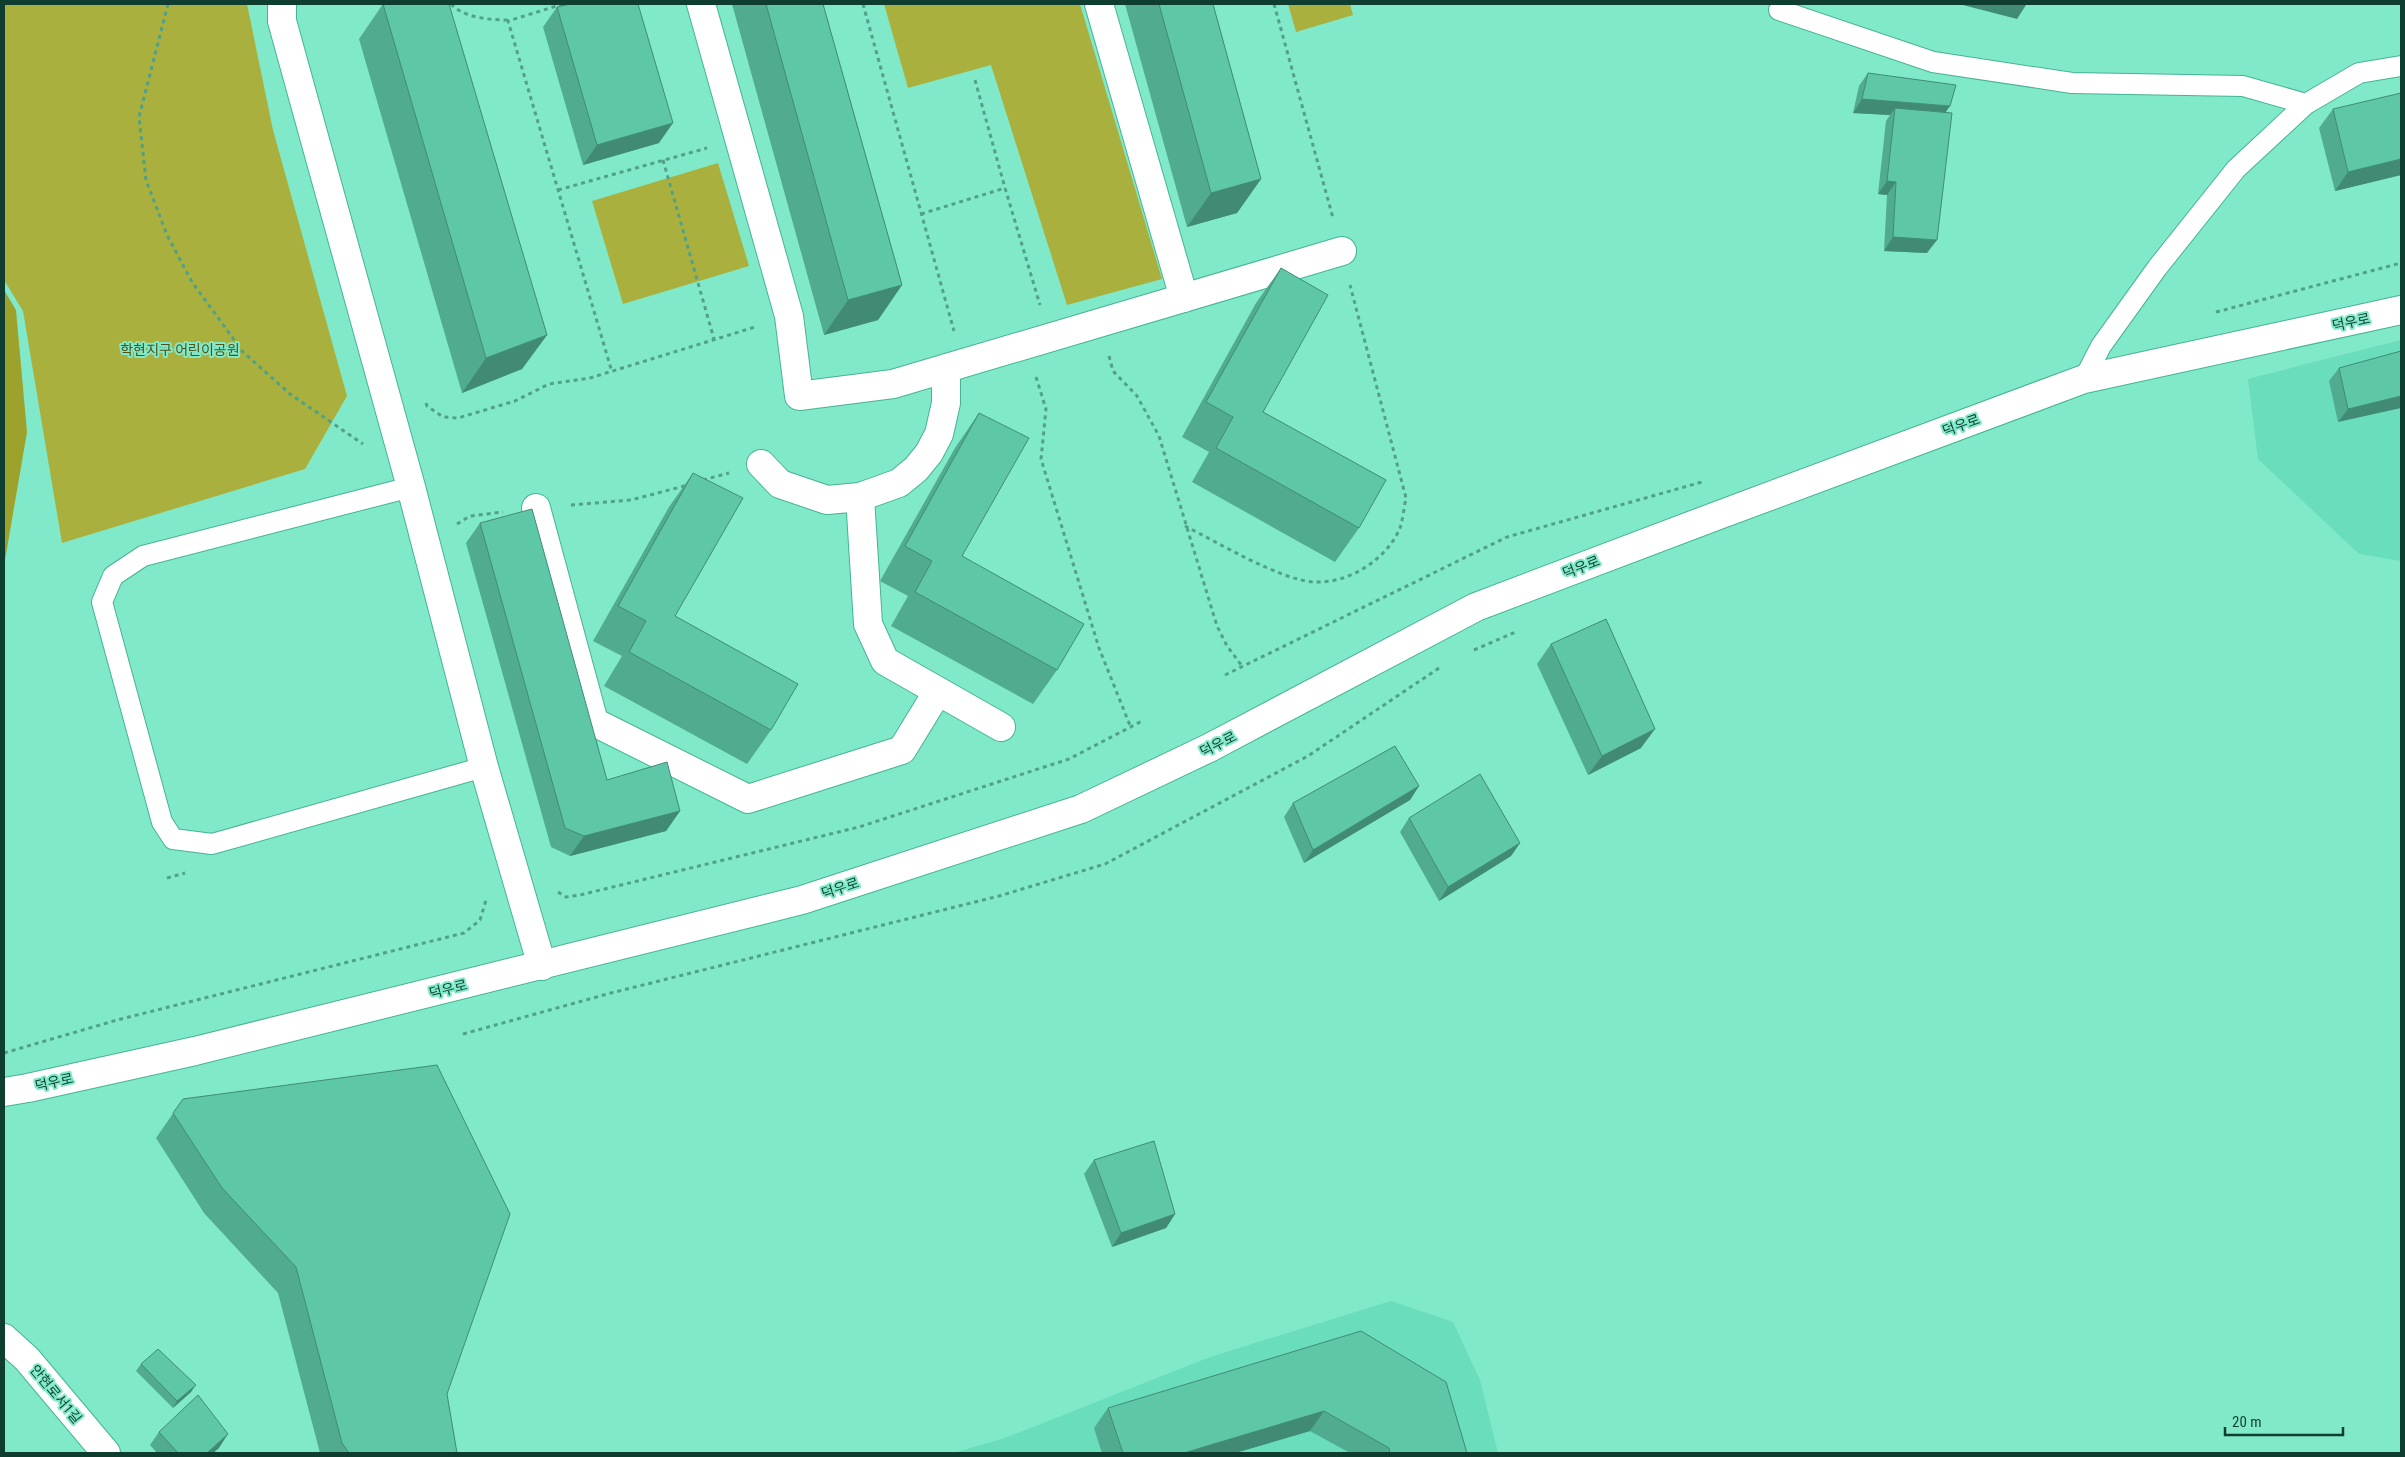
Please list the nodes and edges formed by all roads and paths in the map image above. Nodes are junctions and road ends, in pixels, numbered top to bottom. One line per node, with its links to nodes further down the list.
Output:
1 (168, 4): 32 (path)
2 (282, 4): 35 (street)
3 (451, 4): 10 (path)
4 (563, 4): 10 (path)
5 (701, 4): 14 (street)
6 (862, 4): 18 (path)
7 (1099, 4): 21 (street)
8 (1274, 4): 19 (path)
9 (1779, 10): 13 (lane)
10 (511, 21): 17 (path)
11 (2401, 66): 13 (lane)
12 (975, 80): 16 (path)
13 (2306, 104): 30 (lane)
14 (739, 139): 15 (path); 24 (street)
15 (663, 160): 17 (path); 26 (path)
16 (1005, 188): 18 (path); 27 (path)
17 (558, 190): 29 (path)
18 (921, 214): 28 (path)
19 (1342, 251): 21 (street); 39 (path)
20 (2401, 262): 23 (path)
21 (1184, 298): 25 (street)
22 (2401, 310): 30 (street, 덕우로)
23 (2211, 314)
24 (789, 316): 26 (path); 28 (street)
25 (1100, 322): 27 (street); 39 (path)
26 (714, 339): 29 (path)
27 (1038, 341): 28 (street); 45 (path)
28 (955, 365): 36 (street)
29 (612, 372): 31 (path)
30 (2084, 379): 49 (street, 덕우로)
31 (424, 397)
32 (366, 445)
33 (761, 464): 36 (street); 37 (path)
34 (1708, 480): 40 (path)
35 (411, 487): 46 (street); 46 (lane)
36 (860, 497): 42 (street)
37 (536, 508): 38 (path); 42 (street)
38 (455, 526)
39 (1185, 526): 40 (path)
40 (1242, 666): 41 (path)
41 (1225, 675)
42 (938, 691): 44 (street)
43 (1142, 721): 45 (path)
44 (1001, 727)
45 (1131, 728): 47 (path)
46 (484, 767): 49 (street)
47 (552, 889)
48 (487, 895): 50 (path)
49 (542, 966): 51 (street, 덕우로)
50 (4, 1053)
51 (4, 1092)
52 (4, 1338): 53 (street, 안현로서1길)
53 (99, 1451)

